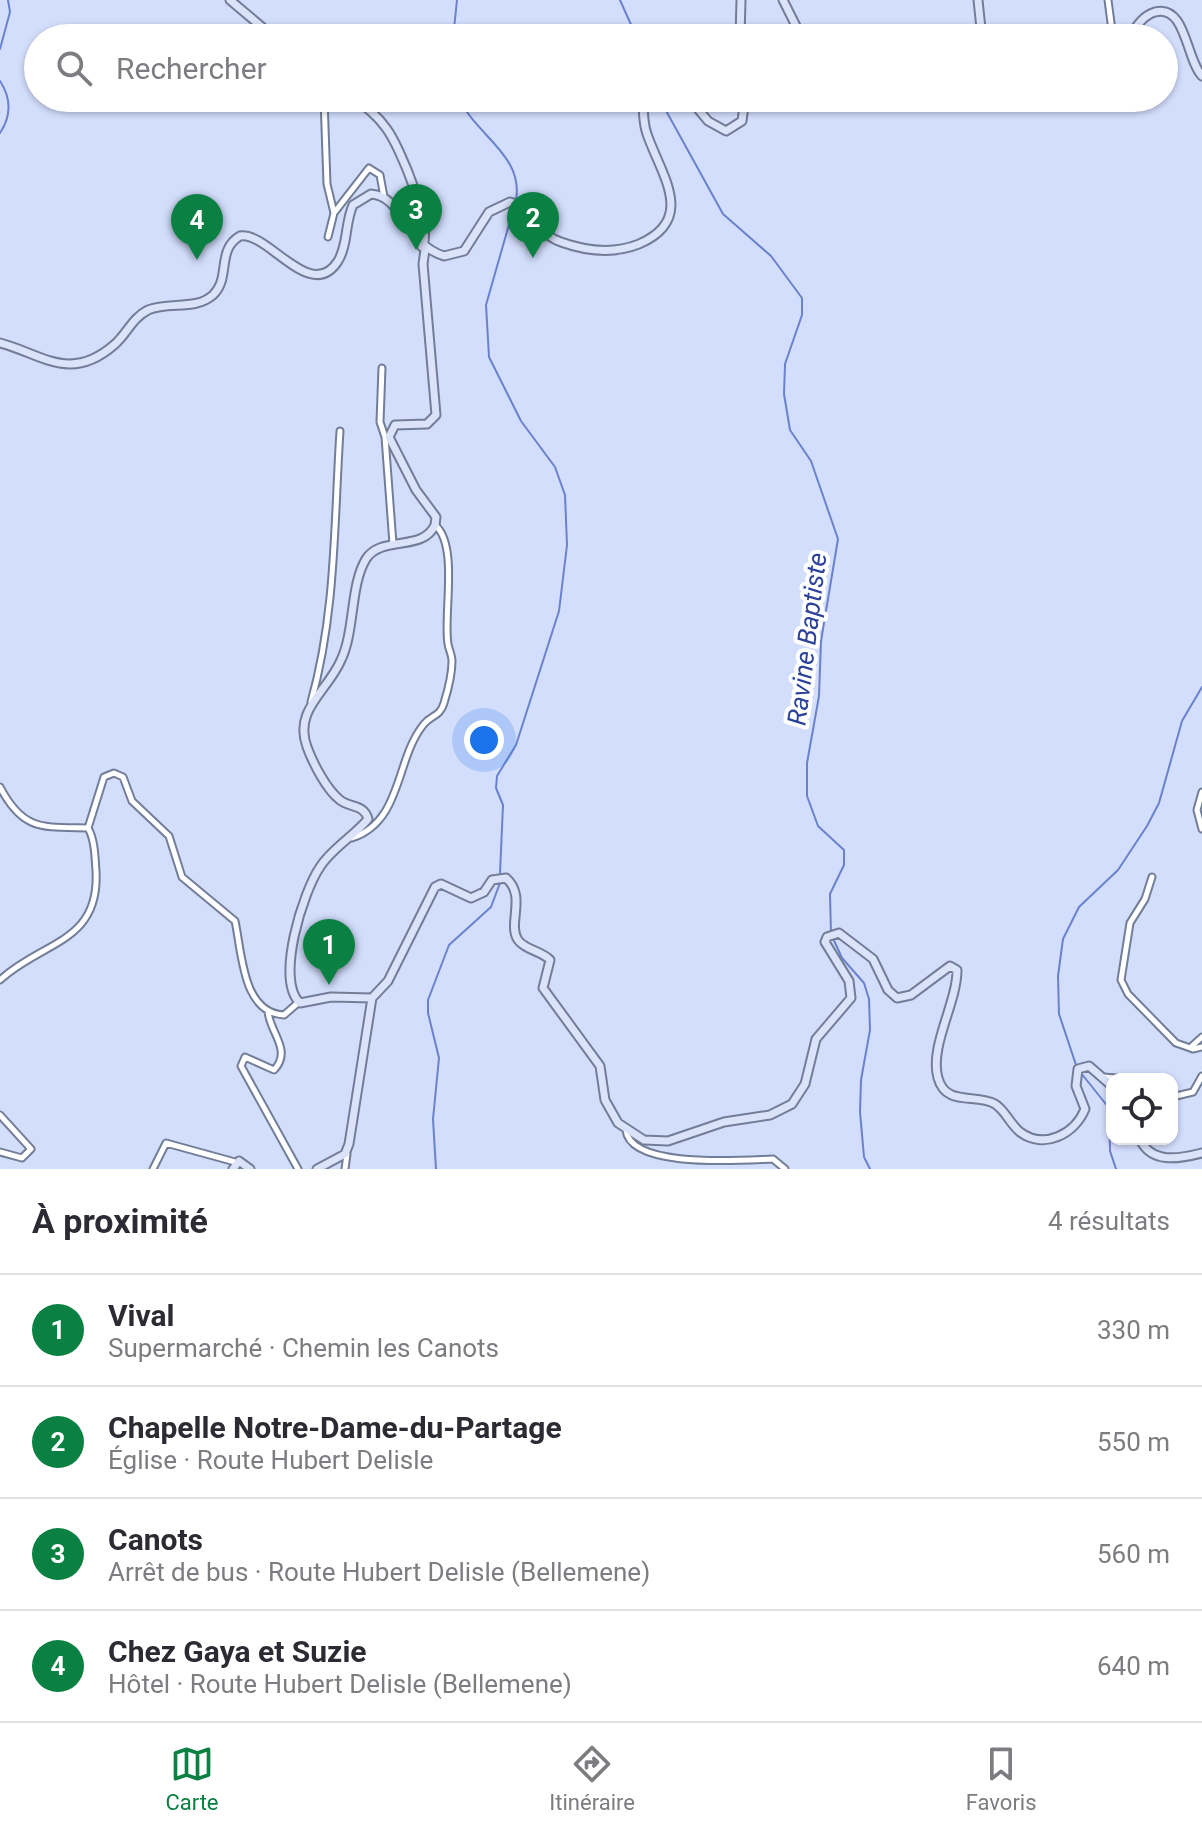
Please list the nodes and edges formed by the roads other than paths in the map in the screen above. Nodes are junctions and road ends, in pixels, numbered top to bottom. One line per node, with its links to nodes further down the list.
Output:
1 (230, 0): 6 (street)
2 (741, 0): 7 (street)
3 (783, 0): 8 (street)
4 (978, 0): 9 (street)
5 (1108, 0): 10 (street)
6 (258, 24)
7 (740, 24)
8 (795, 24)
9 (981, 24)
10 (1111, 24)
11 (1141, 24): 12 (street)
12 (1177, 24)
13 (1178, 27): 14 (street)
14 (1202, 76)
15 (324, 112): 21 (street)
16 (370, 112): 23 (street)
17 (645, 112): 23 (street)
18 (701, 112): 19 (street)
19 (743, 112)
20 (384, 197): 21 (street); 23 (street); 24 (street)
21 (334, 213): 22 (street)
22 (328, 237)
23 (424, 248): 27 (street)
24 (0, 343)
25 (382, 368): 28 (street)
26 (340, 431): 29 (street)
27 (435, 525): 28 (street); 34 (street)
28 (393, 545): 29 (street)
29 (310, 707): 34 (street)
30 (0, 787): 32 (street)
31 (1202, 792): 33 (street)
32 (88, 828): 36 (street); 39 (street)
33 (1202, 829)
34 (352, 838): 38 (street)
35 (1152, 877): 42 (street)
36 (0, 980)
37 (372, 998): 38 (street); 49 (street); 51 (street)
38 (299, 1002): 39 (street)
39 (268, 1011): 57 (street)
40 (1202, 1037): 42 (street)
41 (1202, 1047): 42 (street)
42 (1193, 1049)
43 (1202, 1076): 47 (street)
44 (1102, 1077): 45 (street); 46 (street); 49 (street)
45 (1106, 1077)
46 (1106, 1081)
47 (1178, 1096)
48 (0, 1115): 52 (street)
49 (626, 1130): 60 (street)
50 (1144, 1145): 53 (street)
51 (348, 1149): 58 (street); 59 (street)
52 (0, 1152)
53 (1202, 1153)
54 (234, 1166): 55 (street); 56 (street)
55 (153, 1169)
56 (250, 1169)
57 (298, 1169)
58 (317, 1169)
59 (345, 1169)
60 (785, 1169)

